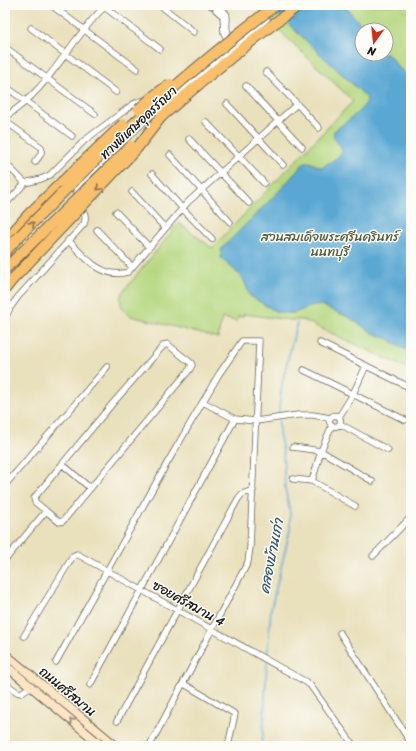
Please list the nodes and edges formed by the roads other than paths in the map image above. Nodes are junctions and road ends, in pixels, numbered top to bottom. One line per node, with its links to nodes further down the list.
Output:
1 (8, 5): 6 (street)
2 (160, 5): 13 (street)
3 (276, 5): 10 (highway, ทางพิเศษอุดรรัถยา, bridge)
4 (300, 5): 27 (highway, ทางพิเศษอุดรรัถยา)
5 (105, 6): 12 (street); 16 (street)
6 (5, 8)
7 (54, 8): 12 (street)
8 (216, 8): 14 (street)
9 (268, 19): 14 (street)
10 (251, 24): 58 (highway, bridge); 60 (highway, ทางพิเศษอุดรรัถยา, one-way to 10, bridge)
11 (31, 28): 17 (street)
12 (84, 30): 17 (street); 18 (street)
13 (194, 32)
14 (234, 47): 27 (street)
15 (6, 48): 20 (street)
16 (160, 49)
17 (66, 54): 20 (street); 23 (street)
18 (137, 69)
19 (266, 72): 26 (street)
20 (47, 78): 24 (street); 28 (street)
21 (5, 86): 24 (street)
22 (246, 86): 32 (street)
23 (116, 92)
24 (26, 101): 29 (street); 34 (street)
25 (227, 104): 36 (street)
26 (297, 104): 32 (street); 33 (street)
27 (161, 112): 45 (street); 57 (street); 62 (highway, ทางพิเศษอุดรรัถยา, bridge); 63 (highway, one-way to 63, bridge)
28 (95, 114)
29 (5, 117)
30 (5, 121): 40 (street)
31 (206, 122): 39 (street)
32 (277, 122): 36 (street); 37 (street)
33 (319, 128)
34 (72, 136)
35 (189, 139): 43 (street)
36 (258, 139): 39 (street); 42 (street)
37 (302, 147)
38 (170, 155): 47 (street)
39 (239, 157): 43 (street); 46 (street)
40 (35, 162)
41 (5, 163): 45 (street)
42 (284, 165)
43 (221, 173): 47 (street); 49 (street)
44 (152, 174): 51 (street)
45 (25, 183): 50 (street)
46 (264, 183)
47 (201, 191): 51 (street); 53 (street)
48 (132, 192): 54 (street)
49 (249, 203)
50 (5, 205)
51 (182, 208): 54 (street); 56 (street)
52 (116, 212): 59 (street)
53 (230, 222)
54 (165, 228): 59 (street)
55 (97, 230): 61 (street)
56 (212, 239)
57 (68, 240): 61 (street); 64 (street)
58 (5, 241)
59 (149, 247): 61 (street)
60 (5, 252)
61 (132, 267)
62 (5, 268)
63 (5, 289)
64 (5, 318)
65 (320, 343): 66 (street)
66 (366, 366): 69 (street); 70 (street)
67 (107, 367): 86 (street)
68 (304, 370): 70 (street)
69 (411, 388)
70 (353, 394): 72 (street); 75 (street)
71 (203, 402): 74 (street); 76 (street); 94 (street)
72 (339, 417): 73 (street); 77 (street)
73 (330, 418): 76 (street); 78 (street)
74 (235, 419): 76 (street); 95 (street)
75 (405, 420)
76 (256, 421): 88 (street)
77 (340, 424): 78 (street); 80 (street)
78 (332, 425): 81 (street)
79 (293, 447): 81 (street)
80 (388, 450)
81 (321, 451): 84 (street); 85 (street)
82 (62, 464): 87 (street); 87 (street); 90 (street)
83 (293, 479): 84 (street)
84 (312, 481): 89 (street)
85 (372, 481)
86 (5, 485)
87 (90, 488): 90 (street)
88 (253, 490): 96 (street); 97 (street)
89 (355, 506)
90 (46, 511): 93 (street)
91 (411, 517): 92 (street)
92 (373, 556)
93 (5, 560)
94 (107, 570): 95 (street, ซอยศรีสมาน 4); 99 (street, ซอยศรีสมาน 4); 101 (street)
95 (143, 590): 96 (street, ซอยศรีสมาน 4); 105 (street)
96 (177, 610): 97 (street, ซอยศรีสมาน 4); 107 (street)
97 (213, 629): 104 (street); 113 (street, ซอยศรีสมาน 4)
98 (340, 633): 108 (street)
99 (24, 636)
100 (5, 654): 111 (main road, ถนนศรีสมาน)
101 (56, 662)
102 (5, 665): 106 (main road, ถนนศรีสมาน)
103 (5, 683): 106 (street)
104 (184, 684): 109 (street); 112 (street)
105 (90, 685)
106 (31, 686): 110 (main road, ถนนศรีสมาน, one-way to 106)
107 (117, 721)
108 (411, 743)
109 (150, 745)
110 (102, 746)
111 (116, 746)
112 (228, 746)
113 (354, 746)

